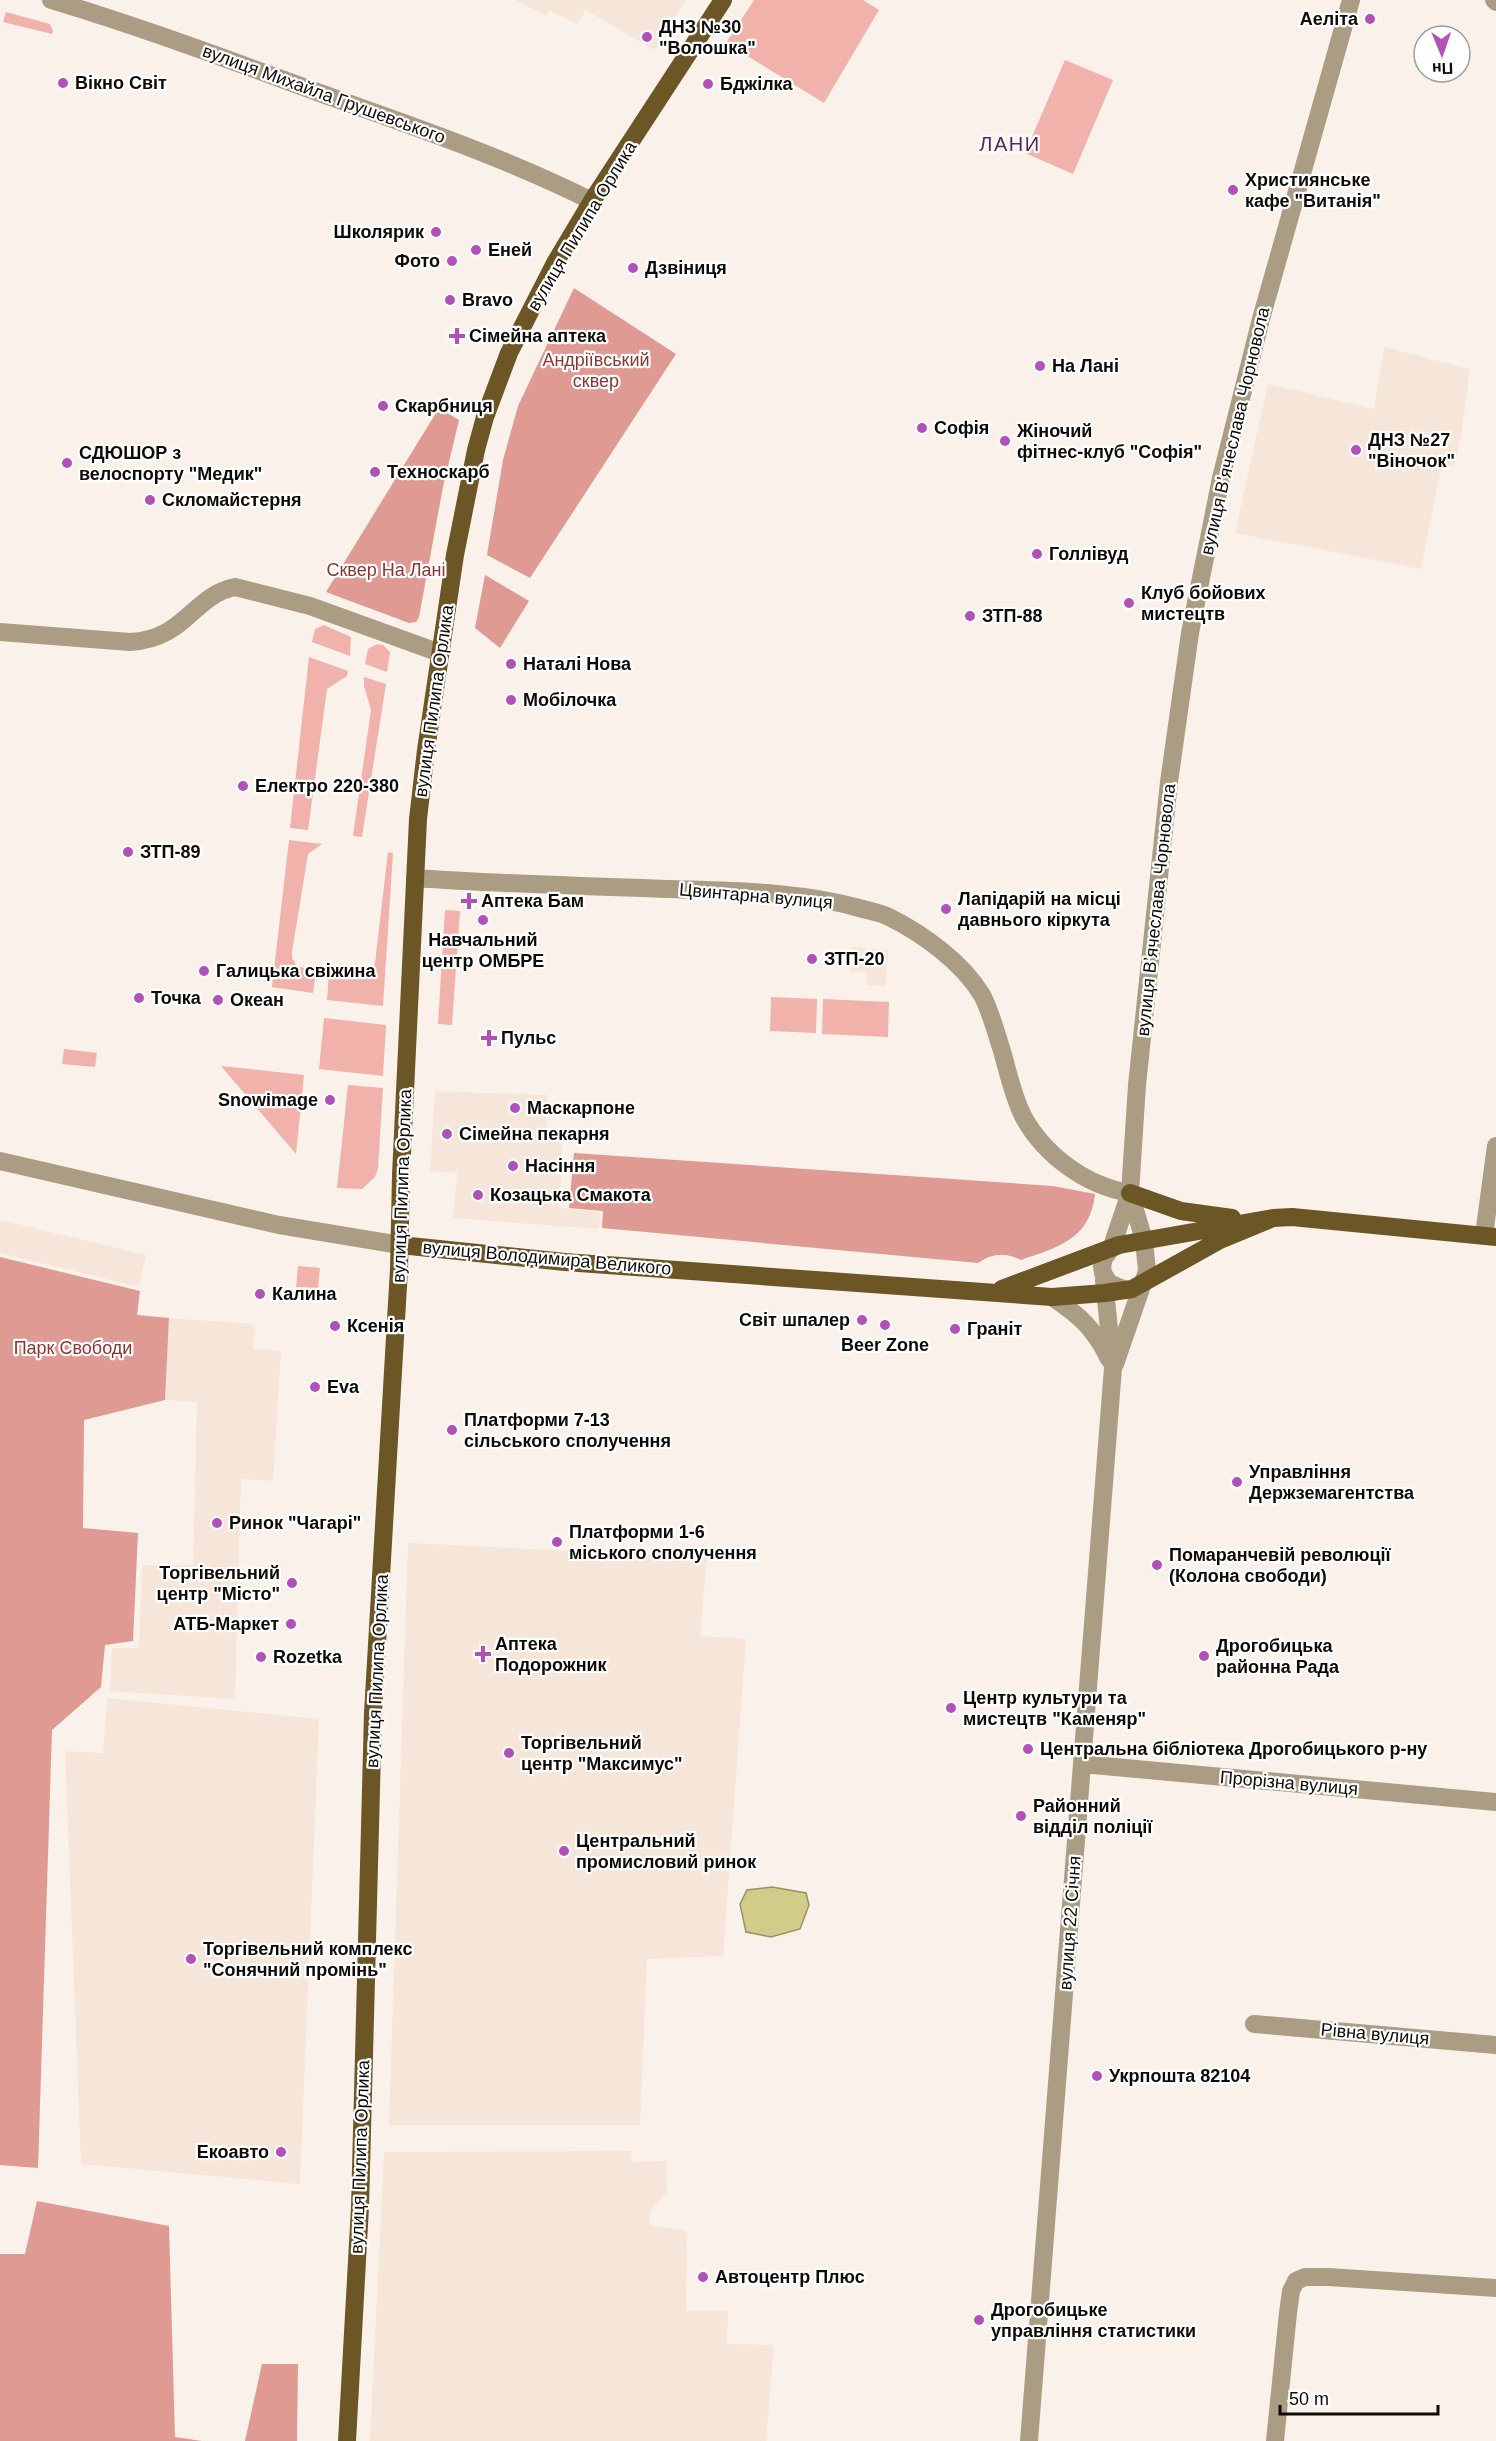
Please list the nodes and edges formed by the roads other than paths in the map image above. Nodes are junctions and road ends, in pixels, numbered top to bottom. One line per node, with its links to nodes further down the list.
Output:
1 (51, 0): 4 (street, вулиця Михайла Грушевського)
2 (723, 0): 4 (main road, вулиця Пилипа Орлика)
3 (1351, 0): 10 (street, вулиця Вʼячеслава Чорновола)
4 (592, 201): 6 (main road, вулиця Пилипа Орлика)
5 (0, 632): 6 (street)
6 (440, 653): 7 (main road, вулиця Пилипа Орлика)
7 (415, 878): 10 (street, Цвинтарна вулиця); 15 (main road, вулиця Пилипа Орлика)
8 (1496, 1146): 13 (street)
9 (0, 1161): 15 (street, вулиця Володимира Великого)
10 (1130, 1193): 12 (main road); 14 (street); 16 (street)
11 (1273, 1218): 12 (main road); 13 (main road); 18 (main road)
12 (1249, 1220): 14 (main road)
13 (1490, 1236)
14 (1144, 1240): 16 (main road); 18 (street)
15 (400, 1245): 19 (main road, вулиця Володимира Великого); 28 (main road, вулиця Пилипа Орлика)
16 (1118, 1246): 17 (street); 18 (street); 19 (main road)
17 (1103, 1273): 18 (street); 20 (street)
18 (1140, 1279): 20 (main road, вулиця Володимира Великого); 22 (street)
19 (995, 1292): 21 (main road, вулиця Володимира Великого)
20 (1106, 1293): 21 (main road, вулиця Володимира Великого); 22 (street)
21 (1052, 1297): 22 (street)
22 (1113, 1368): 23 (street, вулиця 22 Січня)
23 (1082, 1764): 24 (street, Прорізна вулиця); 29 (street, вулиця 22 Січня)
24 (1496, 1802)
25 (1254, 2024): 26 (street, Рівна вулиця)
26 (1496, 2045)
27 (1496, 2288): 30 (street)
28 (347, 2441)
29 (1029, 2441)
30 (1275, 2441)

